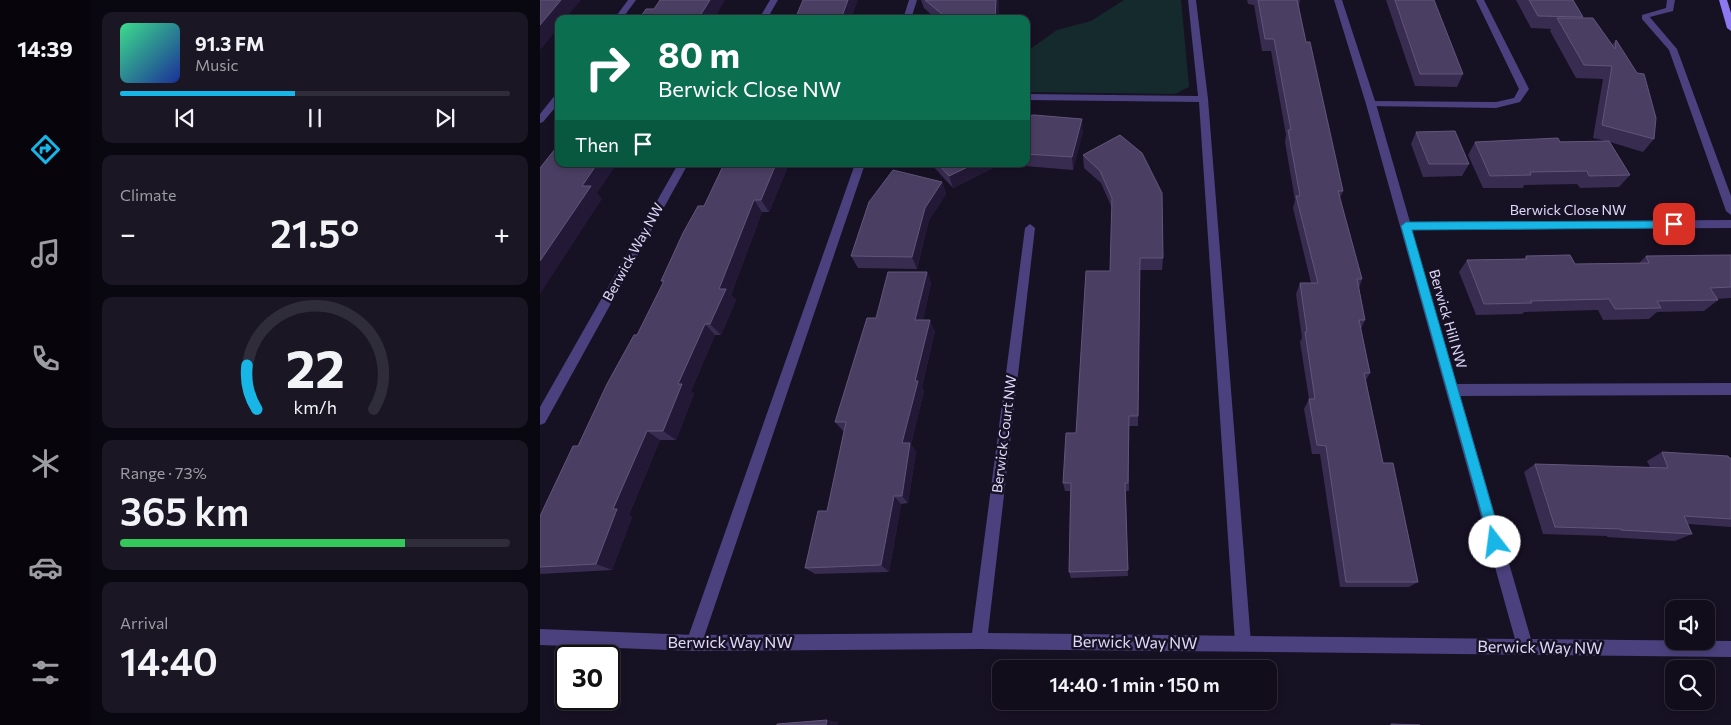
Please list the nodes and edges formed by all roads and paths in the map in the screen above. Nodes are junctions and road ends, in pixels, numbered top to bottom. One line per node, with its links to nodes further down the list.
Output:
1 (632, 0): 9 (street)
2 (774, 0): 10 (street)
3 (914, 0): 11 (street)
4 (1192, 0): 14 (street)
5 (1338, 0): 16 (street, Berwick Hill NW)
6 (1480, 0): 16 (street)
7 (1671, 0): 20 (street)
8 (1723, 0): 12 (main road)
9 (621, 15)
10 (766, 15)
11 (909, 15)
12 (1731, 28)
13 (1030, 97): 14 (street)
14 (1203, 99): 30 (street)
15 (555, 101): 17 (street)
16 (1371, 104): 22 (street, Berwick Hill NW)
17 (540, 120)
18 (680, 167): 26 (street, Berwick Way NW)
19 (859, 167): 29 (street)
20 (1731, 211)
21 (1731, 224): 22 (street, Berwick Close NW)
22 (1406, 226): 25 (street, Berwick Hill NW)
23 (1030, 228): 28 (street, Berwick Court NW)
24 (1731, 388): 25 (street)
25 (1454, 390): 31 (street, Berwick Hill NW)
26 (540, 419)
27 (540, 637): 29 (street, Berwick Way NW)
28 (979, 640): 29 (street, Berwick Way NW); 30 (street, Berwick Way NW)
29 (694, 643)
30 (1243, 643): 31 (street, Berwick Way NW)
31 (1526, 647): 32 (street, Berwick Way NW)
32 (1731, 649)

